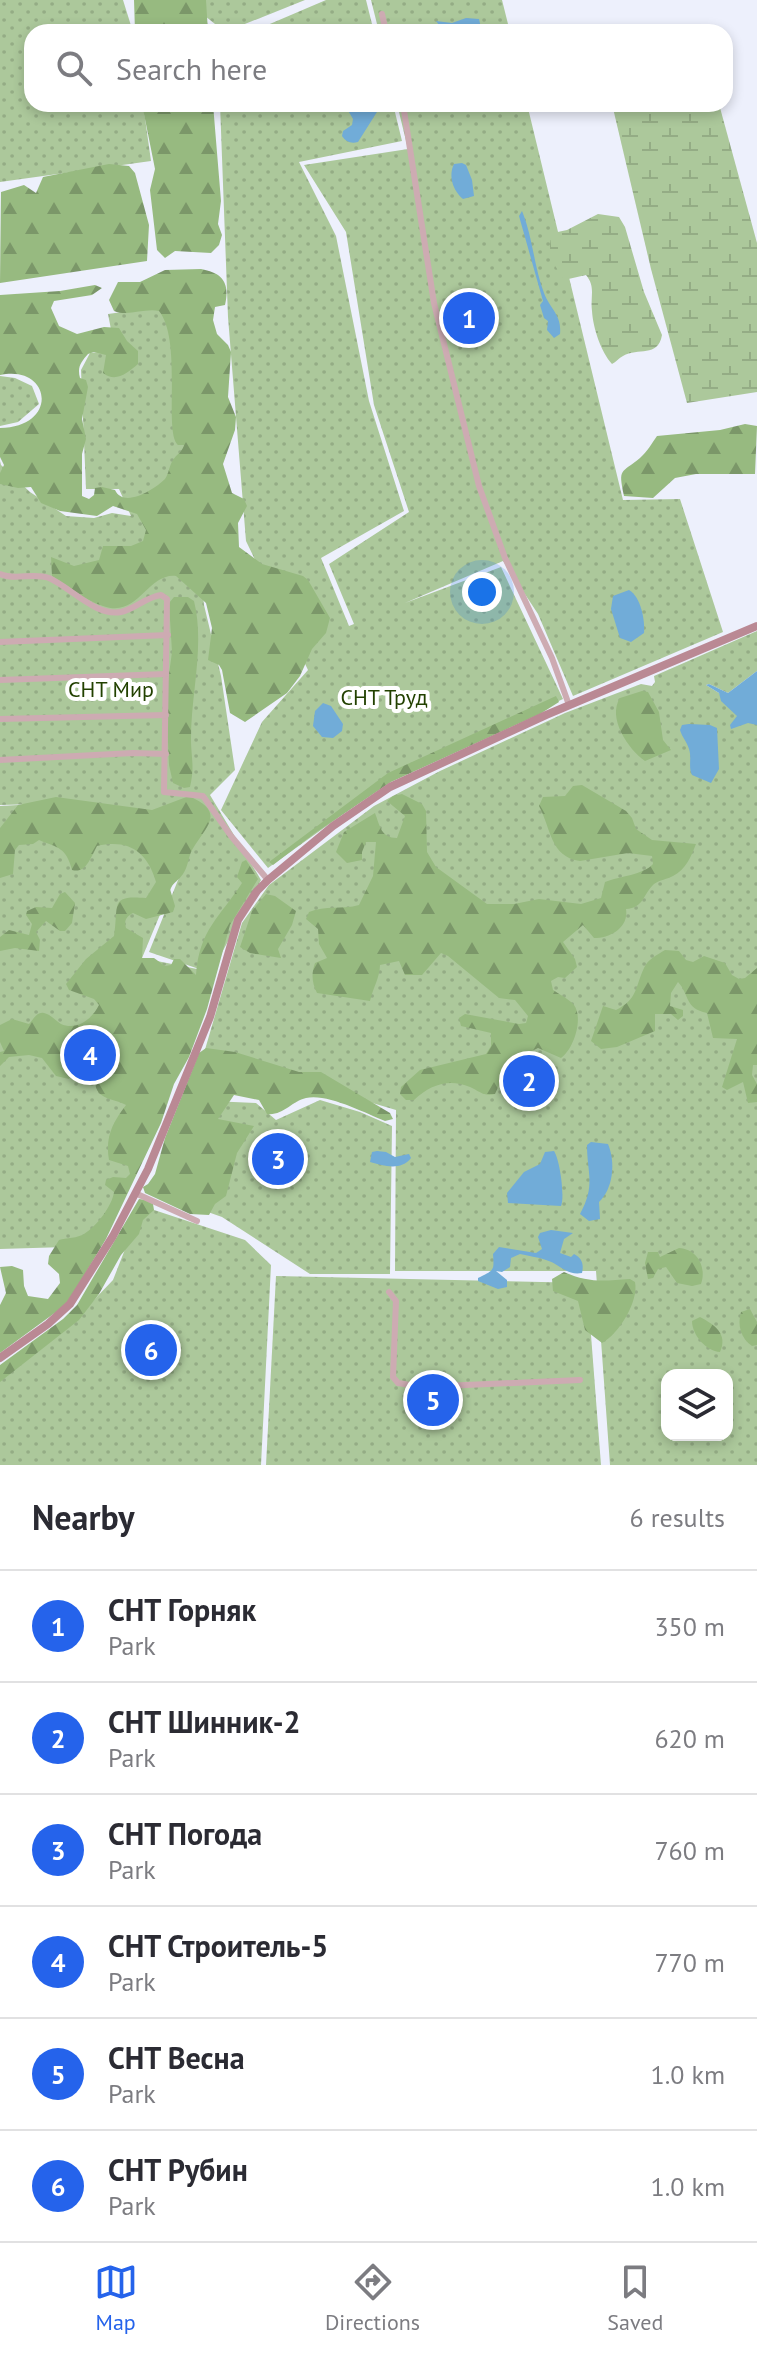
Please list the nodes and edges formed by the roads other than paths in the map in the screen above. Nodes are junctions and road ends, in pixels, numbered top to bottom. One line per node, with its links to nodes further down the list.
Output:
1 (382, 14): 2 (street)
2 (384, 24)
3 (404, 112): 10 (street)
4 (0, 574): 6 (street)
5 (757, 626): 10 (street)
6 (168, 635): 7 (street); 8 (street)
7 (0, 642)
8 (166, 674): 9 (street); 11 (street)
9 (0, 680)
10 (569, 705): 15 (street)
11 (166, 715): 12 (street); 13 (street)
12 (0, 719)
13 (166, 754): 14 (street); 15 (street)
14 (0, 760)
15 (268, 880): 16 (street)
16 (135, 1193): 17 (street); 19 (street)
17 (197, 1221)
18 (389, 1292): 20 (street)
19 (0, 1358)
20 (580, 1380)

